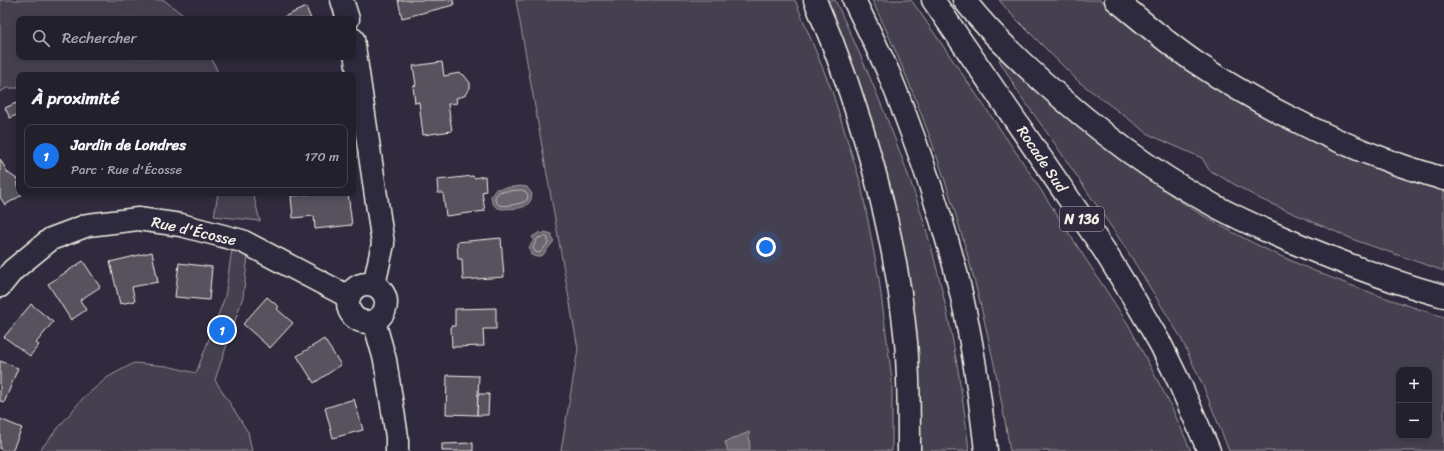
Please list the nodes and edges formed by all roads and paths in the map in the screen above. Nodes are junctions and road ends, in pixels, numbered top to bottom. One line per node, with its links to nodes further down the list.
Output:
1 (342, 0): 7 (main road)
2 (815, 0): 16 (main road)
3 (854, 0): 17 (main road)
4 (933, 0): 18 (main road, Rocade Sud / N 136)
5 (964, 0): 12 (main road)
6 (1116, 0): 9 (main road)
7 (347, 16)
8 (356, 60): 10 (main road)
9 (1444, 179)
10 (374, 285): 13 (main road); 14 (main road)
11 (0, 286): 13 (main road, Rue d'Écosse)
12 (1444, 296)
13 (349, 297): 14 (main road)
14 (374, 321): 15 (main road)
15 (397, 451)
16 (909, 451)
17 (986, 451)
18 (1208, 451)

